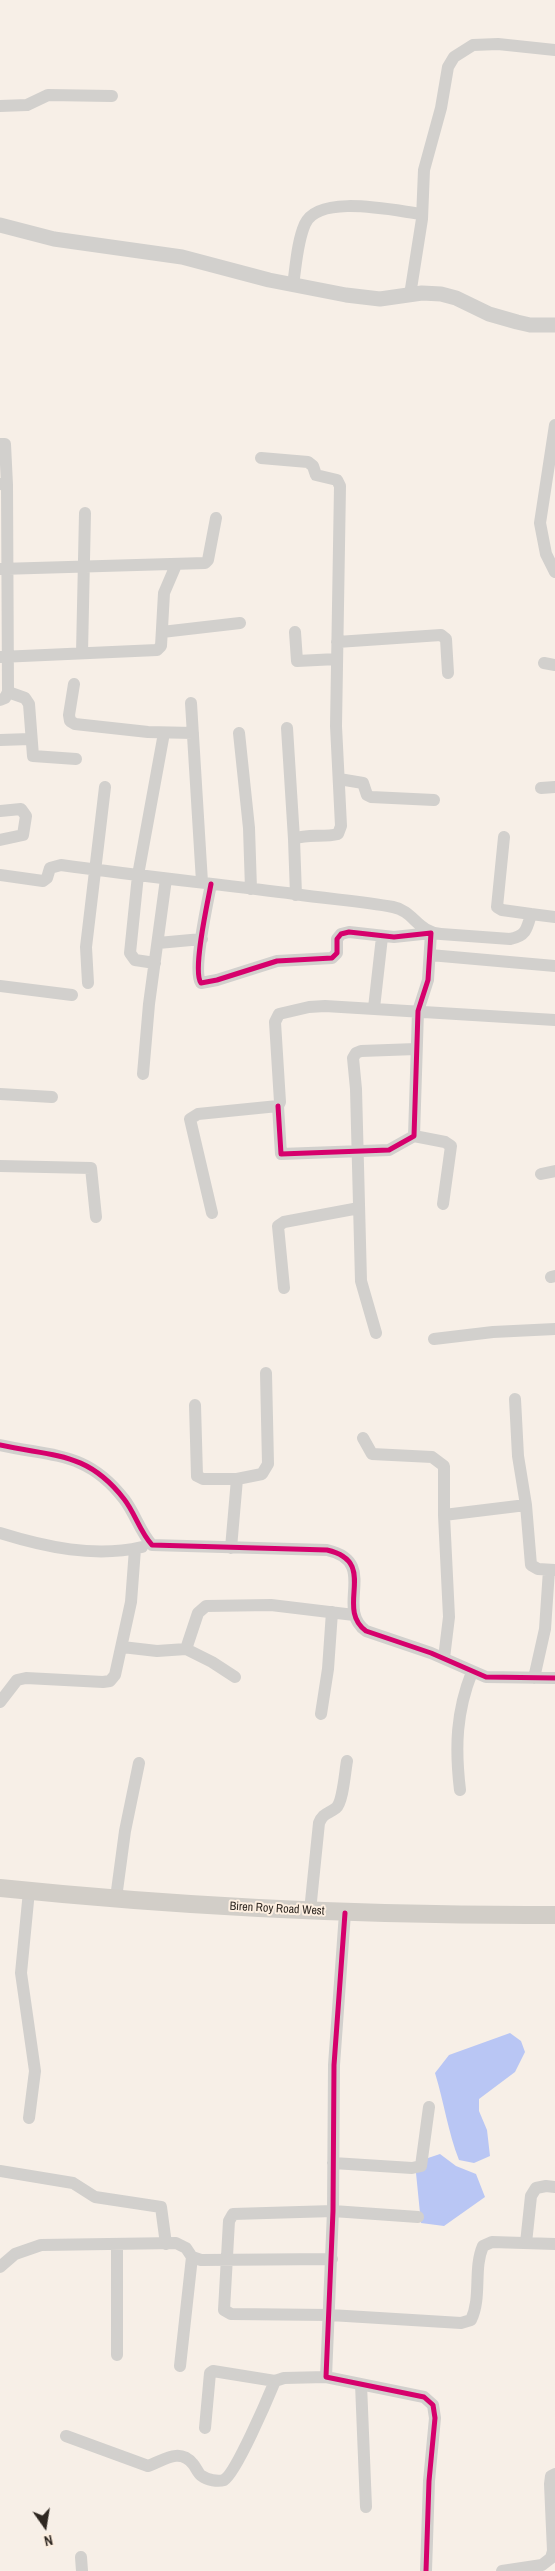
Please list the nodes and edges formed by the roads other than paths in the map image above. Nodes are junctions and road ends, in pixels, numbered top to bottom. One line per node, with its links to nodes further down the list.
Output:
1 (555, 50): 4 (street)
2 (112, 96): 3 (street)
3 (0, 106)
4 (422, 214): 6 (street); 7 (street)
5 (0, 225): 6 (street)
6 (293, 285): 7 (street)
7 (410, 295): 8 (street)
8 (555, 325)
9 (555, 425): 18 (street)
10 (0, 444): 12 (street)
11 (260, 458): 22 (street)
12 (4, 485): 17 (street)
13 (85, 513): 16 (street)
14 (216, 518): 15 (street)
15 (176, 565): 16 (street); 20 (street)
16 (85, 566): 17 (street); 23 (street)
17 (3, 569): 24 (street)
18 (555, 572)
19 (240, 623): 20 (street)
20 (162, 632): 23 (street)
21 (295, 632): 25 (street)
22 (337, 642): 25 (street); 26 (street)
23 (82, 653): 24 (street)
24 (4, 657): 28 (street)
25 (337, 659): 37 (street)
26 (448, 673)
27 (74, 684): 31 (street)
28 (4, 696): 34 (street)
29 (191, 703): 32 (street)
30 (287, 728): 44 (street)
31 (164, 733): 32 (street); 48 (street)
32 (193, 733): 50 (street)
33 (239, 733): 51 (street)
34 (30, 739): 35 (street); 36 (street)
35 (0, 740)
36 (76, 759)
37 (338, 779): 41 (street); 44 (street)
38 (105, 787): 46 (street)
39 (555, 787): 40 (street)
40 (541, 788)
41 (434, 800)
42 (0, 811): 45 (street)
43 (504, 837): 53 (street)
44 (294, 839): 52 (street)
45 (0, 840)
46 (94, 869): 47 (street); 48 (street); 62 (street)
47 (0, 875)
48 (138, 875): 49 (street); 60 (street)
49 (166, 879): 50 (street); 58 (street)
50 (207, 883): 51 (street); 57 (street)
51 (251, 889): 52 (street)
52 (296, 894): 55 (street)
53 (531, 914): 54 (street); 55 (street)
54 (555, 917)
55 (431, 933): 56 (street); 59 (street)
56 (382, 937): 57 (street); 65 (street)
57 (202, 939): 58 (street)
58 (158, 943): 60 (street)
59 (430, 955): 61 (street); 66 (street)
60 (155, 963): 69 (street)
61 (555, 966)
62 (88, 983)
63 (0, 986): 64 (street)
64 (72, 995)
65 (374, 1008): 66 (street); 72 (street)
66 (418, 1011): 67 (street); 68 (street)
67 (555, 1020)
68 (416, 1049): 73 (street); 74 (street)
69 (143, 1074)
70 (0, 1094): 71 (street)
71 (52, 1097)
72 (278, 1106): 74 (street); 80 (street)
73 (414, 1136): 74 (street); 78 (street)
74 (356, 1152): 79 (street)
75 (0, 1166): 81 (street)
76 (555, 1171): 77 (street)
77 (541, 1174)
78 (443, 1204)
79 (359, 1208): 82 (street); 84 (street)
80 (212, 1213)
81 (96, 1217)
82 (284, 1288)
83 (555, 1329): 85 (street)
84 (376, 1333)
85 (434, 1339)
86 (266, 1373): 91 (street)
87 (515, 1399): 92 (street)
88 (195, 1405): 91 (street)
89 (363, 1438): 93 (street)
90 (0, 1445): 95 (street)
91 (237, 1478): 96 (street)
92 (526, 1505): 93 (street); 98 (street)
93 (444, 1515): 103 (street)
94 (0, 1533): 97 (street)
95 (152, 1545): 96 (street); 97 (street)
96 (231, 1548): 100 (street)
97 (135, 1549): 101 (street)
98 (552, 1570): 106 (street)
99 (332, 1612): 100 (street); 102 (street); 109 (street)
100 (354, 1615): 103 (street)
101 (122, 1647): 102 (street); 108 (street)
102 (186, 1649): 105 (street)
103 (444, 1658): 104 (street)
104 (472, 1672): 106 (street); 112 (street)
105 (235, 1677)
106 (534, 1678): 107 (street)
107 (555, 1678)
108 (0, 1702)
109 (321, 1714)
110 (347, 1761): 116 (street)
111 (139, 1763): 115 (street)
112 (460, 1790)
113 (0, 1888): 114 (main road, Biren Roy Road West)
114 (29, 1891): 115 (main road, Biren Roy Road West); 120 (street)
115 (116, 1898): 116 (main road, Biren Roy Road West)
116 (310, 1911): 117 (main road, Biren Roy Road West)
117 (345, 1912): 118 (main road, Biren Roy Road West); 121 (street)
118 (555, 1916)
119 (429, 2107): 121 (street)
120 (29, 2118)
121 (334, 2163): 124 (street)
122 (0, 2171): 128 (street)
123 (555, 2187): 126 (street)
124 (333, 2212): 125 (street); 131 (street); 132 (street)
125 (418, 2217)
126 (526, 2243): 129 (street); 134 (street)
127 (117, 2244): 128 (street); 133 (street); 135 (street)
128 (166, 2244): 130 (street)
129 (555, 2244)
130 (192, 2257): 132 (street); 136 (street)
131 (332, 2259): 132 (street); 134 (street)
132 (226, 2260): 134 (street)
133 (0, 2267)
134 (330, 2315): 137 (street)
135 (116, 2355)
136 (180, 2366)
137 (326, 2377): 138 (street); 139 (street)
138 (276, 2381): 140 (street); 141 (street)
139 (361, 2384): 143 (street); 146 (street)
140 (205, 2428)
141 (66, 2436)
142 (555, 2474): 147 (street)
143 (366, 2508)
144 (81, 2558): 145 (street)
145 (82, 2571)
146 (426, 2571)
147 (502, 2571)

